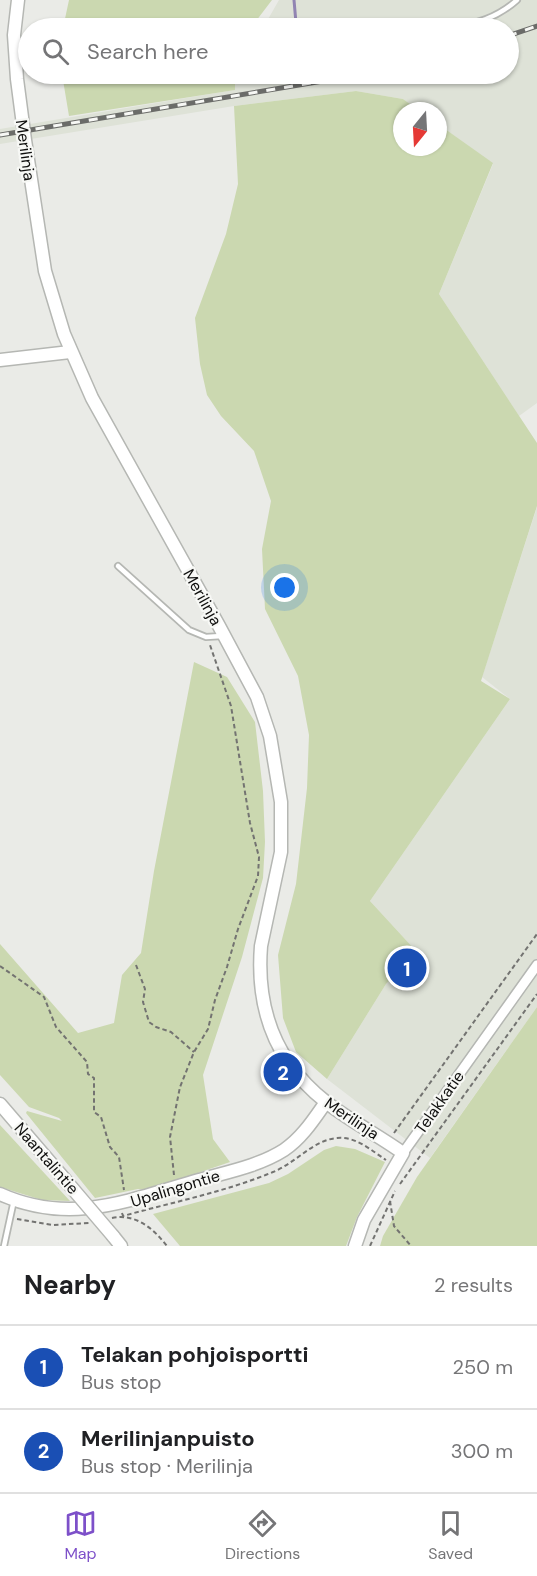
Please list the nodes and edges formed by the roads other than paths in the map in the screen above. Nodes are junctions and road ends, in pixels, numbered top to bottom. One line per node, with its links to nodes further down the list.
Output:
1 (18, 0): 4 (street, Merilinja)
2 (517, 0): 3 (lane)
3 (489, 18)
4 (70, 352): 5 (street); 7 (street, Merilinja)
5 (0, 360)
6 (118, 566): 7 (lane)
7 (224, 636): 10 (street, Merilinja)
8 (537, 965): 9 (street, Telakkatie)
9 (533, 978): 12 (street, Telakkatie)
10 (327, 1102): 12 (street, Merilinja); 14 (street, Upalingontie)
11 (0, 1104): 15 (street, Naantalintie, bridge)
12 (403, 1153): 17 (street, Telakkatie)
13 (0, 1194): 14 (street, Upalingontie)
14 (14, 1200): 16 (lane)
15 (117, 1241)
16 (4, 1246)
17 (355, 1246)

